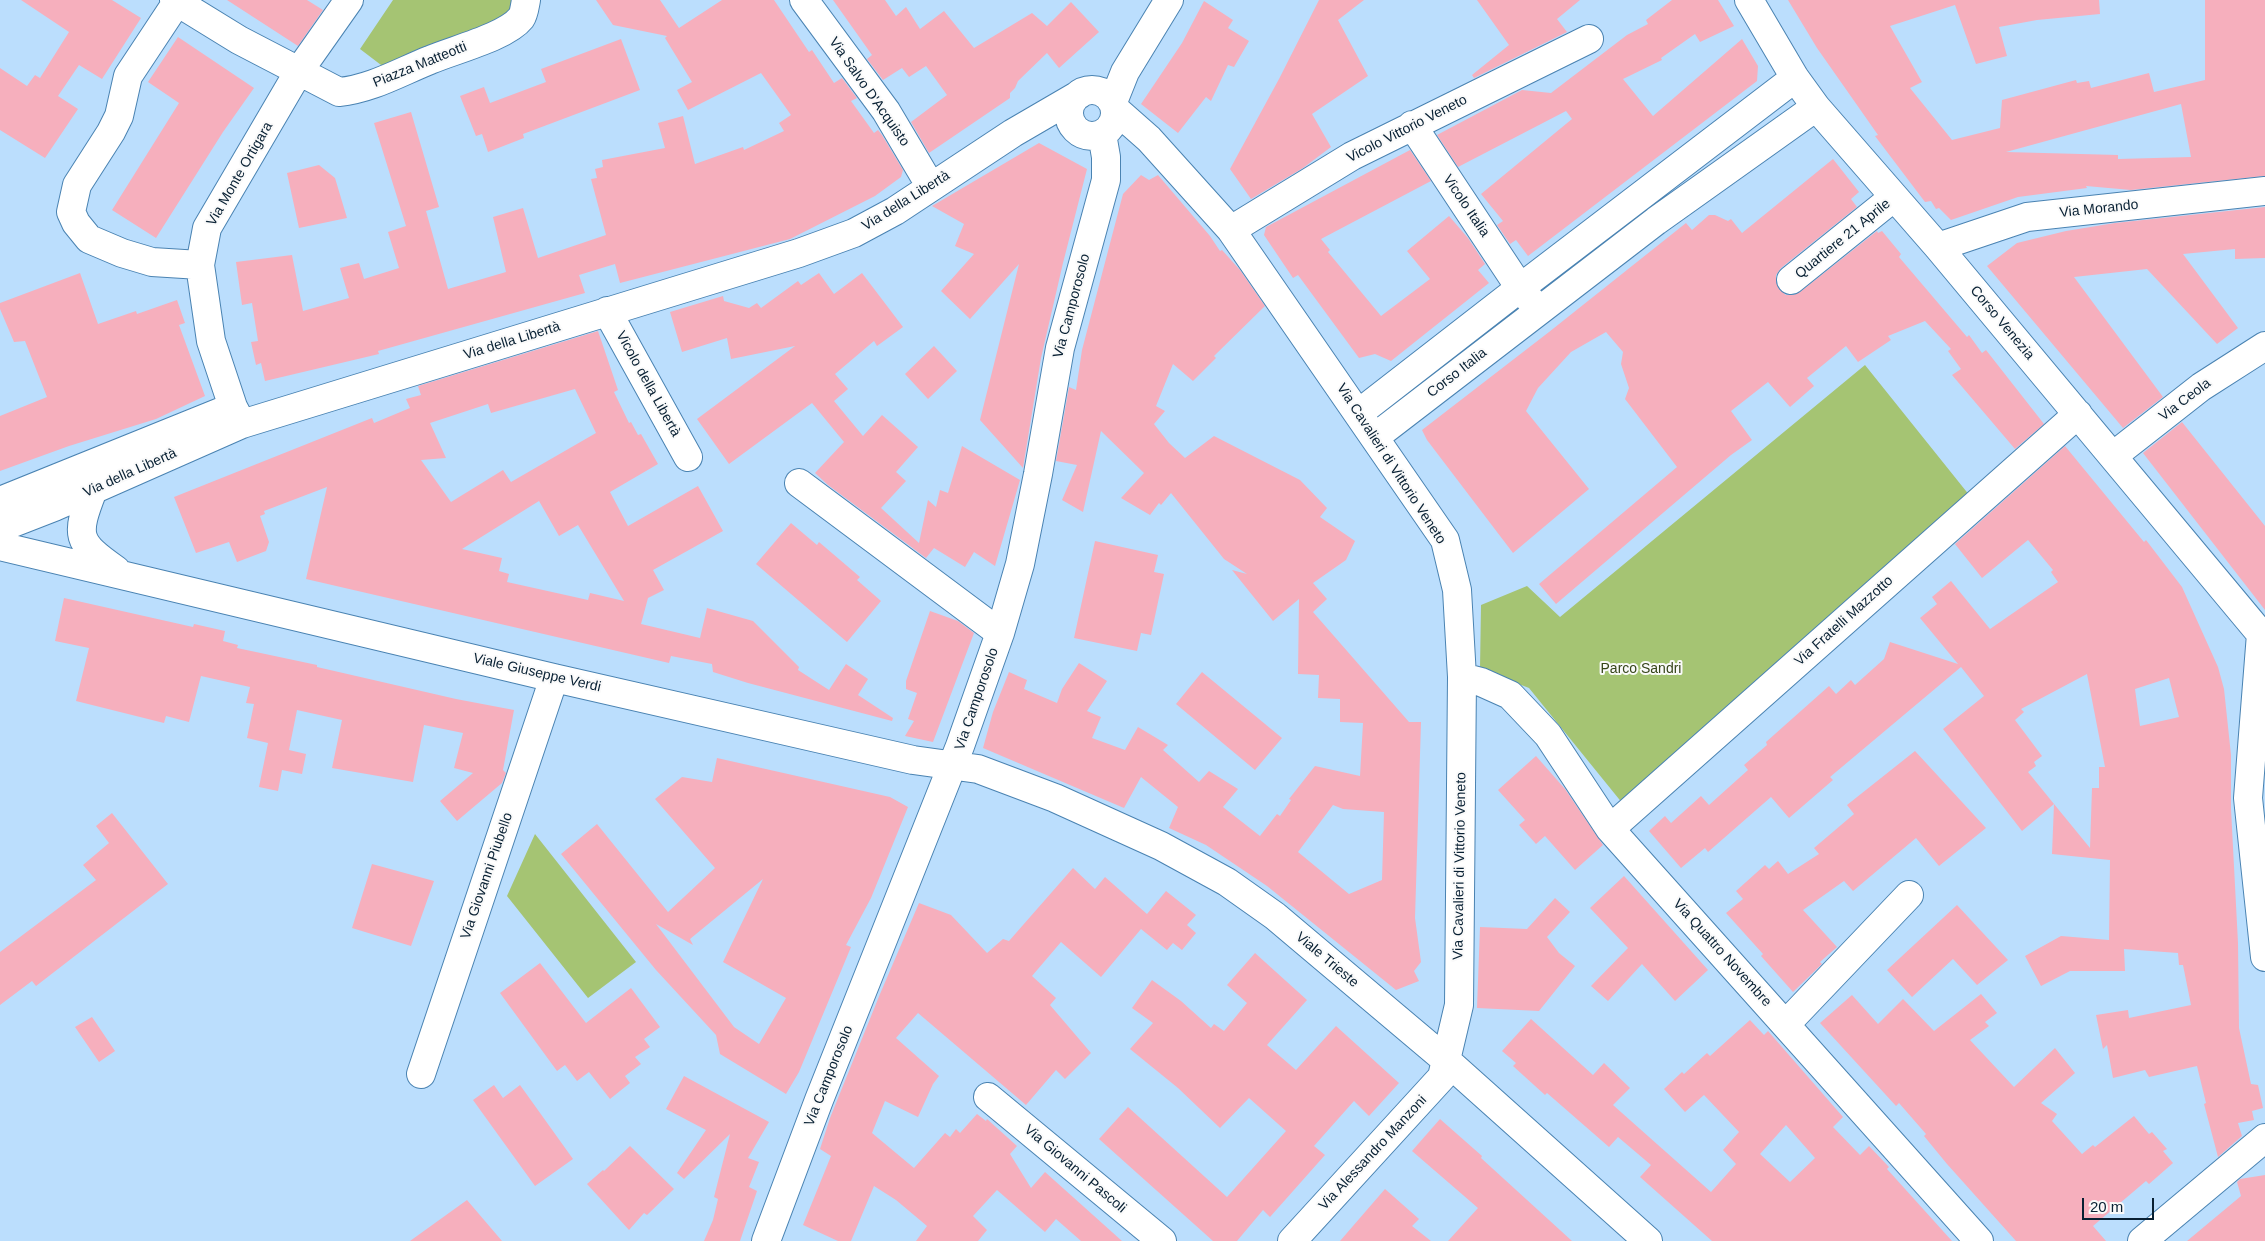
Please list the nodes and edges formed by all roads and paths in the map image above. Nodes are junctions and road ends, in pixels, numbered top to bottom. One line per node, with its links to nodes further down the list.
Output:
1 (349, 0): 8 (street, Via Monte Ortigara)
2 (526, 0): 8 (street, Piazza Matteotti)
3 (804, 0): 14 (street, Via Salvo D'Acquisto)
4 (1168, 0): 11 (street)
5 (1749, 0): 9 (street, Corso Venezia)
6 (175, 1): 8 (street, Piazza Matteotti); 21 (street)
7 (1588, 39): 12 (street, Vicolo Vittorio Veneto)
8 (299, 71): 21 (street, Via Monte Ortigara)
9 (1795, 78): 10 (street, Corso Venezia); 17 (street, Corso Italia)
10 (1816, 106): 16 (street, Corso Venezia); 18 (street, Corso Italia)
11 (1102, 110): 13 (street, Via della Libertà); 13 (street, Via della Libertà); 19 (street, Via Cavalieri di Vittorio Veneto); 41 (street, Via Camporosolo)
12 (1412, 125): 19 (street, Vicolo Vittorio Veneto); 23 (street, Vicolo Italia)
13 (1012, 133): 14 (street, Via della Libertà)
14 (931, 186): 25 (street, Via della Libertà)
15 (2265, 191): 20 (street, Via Morando)
16 (1894, 197): 20 (street, Corso Venezia); 22 (street, Quartiere 21 Aprile)
17 (1638, 198): 18 (street); 23 (street, Corso Italia)
18 (1656, 221): 24 (street, Corso Italia)
19 (1231, 230): 27 (street, Via Cavalieri di Vittorio Veneto)
20 (1938, 247): 28 (street, Corso Venezia)
21 (200, 264): 29 (street, Via Monte Ortigara)
22 (1792, 280)
23 (1520, 288): 24 (street); 27 (street, Corso Italia)
24 (1538, 310): 30 (street, Corso Italia)
25 (607, 311): 29 (street, Via della Libertà); 32 (street, Vicolo della Libertà)
26 (2264, 348): 31 (street, Via Ceola)
27 (1359, 413): 30 (street, Via Cavalieri di Vittorio Veneto)
28 (2078, 414): 31 (street, Corso Venezia); 46 (street, Via Fratelli Mazzotto)
29 (237, 415): 34 (street, Via della Libertà); 36 (street)
30 (1375, 437): 43 (street, Via Cavalieri di Vittorio Veneto)
31 (2112, 456): 42 (street, Corso Venezia)
32 (688, 457)
33 (799, 483): 41 (street)
34 (93, 490): 36 (street, Via della Libertà); 38 (street)
35 (0, 501): 36 (street)
36 (47, 501): 37 (street, Via della Libertà); 38 (street, Viale Giuseppe Verdi)
37 (0, 528)
38 (81, 536): 40 (street, Viale Giuseppe Verdi)
39 (0, 546): 40 (street, Viale Giuseppe Verdi)
40 (122, 574): 44 (street, Viale Giuseppe Verdi)
41 (1000, 633): 45 (street, Via Camporosolo)
42 (2264, 635): 48 (street)
43 (1462, 677): 46 (street, Via Quattro Novembre); 50 (street, Via Cavalieri di Vittorio Veneto)
44 (554, 678): 45 (street, Viale Giuseppe Verdi); 51 (street, Via Giovanni Piubello)
45 (953, 765): 50 (street, Viale Trieste); 54 (street, Via Camporosolo)
46 (1610, 829): 49 (street, Via Quattro Novembre)
47 (1909, 895): 49 (street)
48 (2265, 957)
49 (1786, 1024): 58 (street, Via Quattro Novembre)
50 (1447, 1061): 56 (street, Via Alessandro Manzoni); 57 (street, Viale Trieste)
51 (421, 1074)
52 (988, 1097): 55 (street, Via Giovanni Pascoli)
53 (2265, 1138): 59 (street)
54 (766, 1241)
55 (1162, 1241)
56 (1292, 1241)
57 (1648, 1241)
58 (1979, 1241)
59 (2142, 1241)

